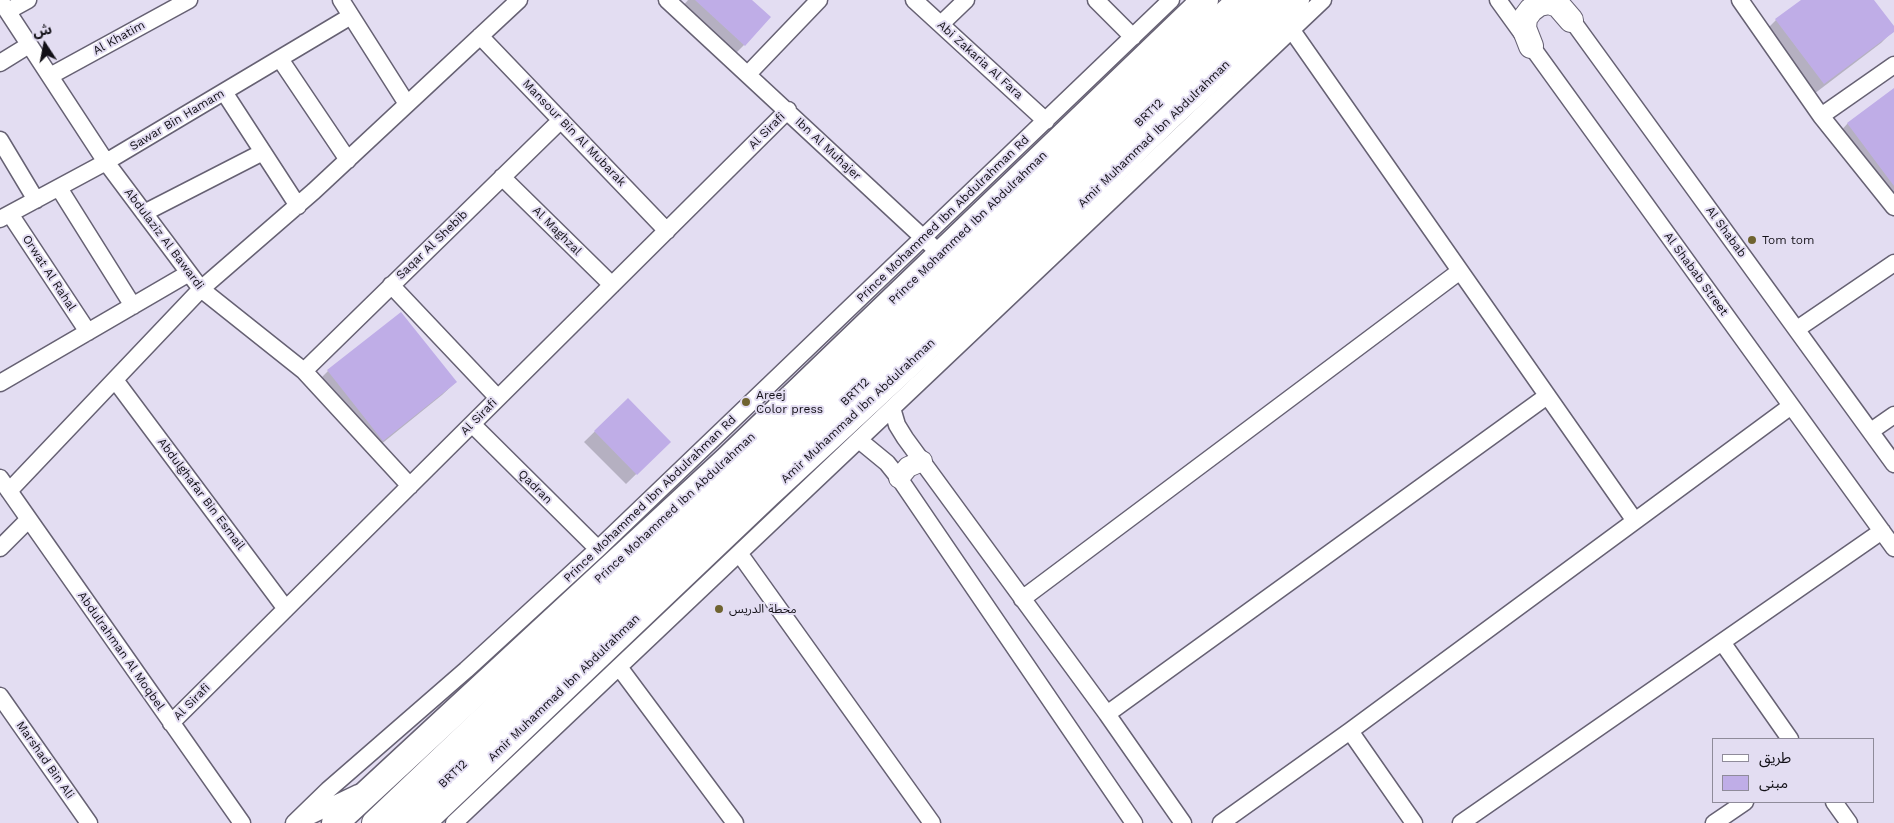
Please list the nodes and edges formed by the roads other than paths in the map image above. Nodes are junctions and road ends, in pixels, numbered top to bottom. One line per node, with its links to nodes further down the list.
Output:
1 (28, 0): 19 (street)
2 (189, 0): 20 (street, Al Khatim)
3 (341, 0): 21 (street)
4 (519, 0): 25 (street)
5 (667, 0): 32 (street, Ibn Al Muhajer)
6 (819, 0): 32 (street)
7 (914, 0): 23 (street, Abi Zakaria Al Fara)
8 (966, 0): 23 (street)
9 (1096, 0): 26 (street)
10 (1171, 0): 26 (street, Prince Mohammed Ibn Abdulrahman Rd)
11 (1205, 0): 54 (main road, Prince Mohammed Ibn Abdulrahman)
12 (1239, 0): 105 (main road, BRT12)
13 (1268, 0): 106 (main road, BRT12)
14 (1296, 0): 38 (main road, Amir Muhammad Ibn Abdulrahman)
15 (1323, 0): 24 (street)
16 (1498, 0): 28 (street, Al Shabab Street)
17 (1558, 0): 22 (street, Al Shabab)
18 (1740, 0): 39 (street)
19 (4, 6): 27 (street, Abdulaziz Al Bawardi)
20 (165, 6): 33 (street, Al Khatim)
21 (351, 16): 29 (street, Sawar Bin Hamam); 36 (street)
22 (1571, 20): 28 (main road); 63 (street, Al Shabab)
23 (941, 24): 41 (street, Abi Zakaria Al Fara)
24 (1291, 29): 34 (street); 57 (street)
25 (480, 36): 36 (street); 40 (street, Mansour Bin Al Mubarak)
26 (1133, 37): 41 (street, Prince Mohammed Ibn Abdulrahman Rd)
27 (29, 44): 30 (street); 33 (street, Abdulaziz Al Bawardi)
28 (1532, 46): 70 (street, Al Shabab Street)
29 (280, 59): 35 (street, Sawar Bin Hamam); 44 (street)
30 (0, 63)
31 (1894, 65): 39 (street)
32 (748, 74): 37 (street, Ibn Al Muhajer)
33 (50, 76): 45 (street, Abdulaziz Al Bawardi)
34 (1228, 89): 38 (main road); 56 (street)
35 (224, 92): 43 (street); 45 (street, Sawar Bin Hamam)
36 (407, 104): 44 (street)
37 (788, 110): 53 (street, Al Sirafi); 54 (street, Ibn Al Muhajer)
38 (1171, 115): 56 (main road, Amir Muhammad Ibn Abdulrahman)
39 (1822, 116): 50 (street)
40 (561, 120): 46 (street, Saqar Al Shebib); 53 (street, Mansour Bin Al Mubarak)
41 (1046, 120): 54 (street, Prince Mohammed Ibn Abdulrahman Rd)
42 (0, 140): 48 (street)
43 (263, 152): 49 (street); 51 (street)
44 (348, 160): 49 (street)
45 (106, 162): 47 (street, Sawar Bin Hamam); 51 (street, Abdulaziz Al Bawardi)
46 (502, 177): 59 (street, Al Maghzal); 60 (street, Saqar Al Shebib)
47 (59, 188): 48 (street, Sawar Bin Hamam); 62 (street)
48 (36, 200): 52 (street, Sawar Bin Hamam)
49 (298, 206): 61 (street)
50 (1894, 207)
51 (144, 213): 58 (street, Abdulaziz Al Bawardi)
52 (5, 217): 64 (street, Orwat Al Rahal)
53 (667, 230): 59 (street, Al Sirafi)
54 (932, 246): 86 (street, Prince Mohammed Ibn Abdulrahman Rd); 97 (main road, Prince Mohammed Ibn Abdulrahman)
55 (1894, 263): 63 (street)
56 (1022, 271): 71 (street); 107 (main road, Amir Muhammad Ibn Abdulrahman)
57 (1460, 271): 68 (street); 88 (street)
58 (189, 274): 61 (street, Abdulaziz Al Bawardi); 62 (street)
59 (612, 285): 69 (street, Al Sirafi)
60 (391, 286): 65 (street, Saqar Al Shebib); 69 (street)
61 (201, 289): 65 (street, Abdulaziz Al Bawardi); 66 (street)
62 (133, 306): 64 (street)
63 (1796, 329): 74 (street, Al Shabab)
64 (88, 332): 67 (street)
65 (304, 371): 80 (street, Abdulaziz Al Bawardi)
66 (115, 380): 79 (street); 89 (street, Abdulghafar Bin Esmail)
67 (0, 383)
68 (1547, 396): 82 (street); 93 (street)
69 (498, 398): 73 (street, Al Sirafi)
70 (1791, 406): 82 (street); 83 (street, Al Shabab Street)
71 (892, 408): 75 (street); 76 (street)
72 (1894, 415): 74 (street)
73 (472, 424): 80 (street, Al Sirafi); 86 (street, Qadran)
74 (1871, 431): 77 (street, Al Shabab)
75 (859, 440): 78 (street); 87 (street)
76 (922, 461): 78 (street); 88 (street)
77 (1894, 464)
78 (899, 478): 111 (street)
79 (4, 485): 81 (street, Abdulrahman Al Moqbel)
80 (410, 486): 89 (street, Al Sirafi)
81 (28, 520): 84 (street); 94 (street, Abdulrahman Al Moqbel)
82 (1635, 521): 95 (street)
83 (1882, 531): 85 (street, Al Shabab Street); 90 (street)
84 (0, 548)
85 (1894, 548)
86 (598, 549): 102 (street, Prince Mohammed Ibn Abdulrahman Rd)
87 (739, 553): 91 (street); 110 (street)
88 (1022, 598): 93 (street)
89 (286, 609): 94 (street, Al Sirafi)
90 (1722, 642): 96 (street); 115 (street)
91 (619, 667): 108 (street); 109 (street)
92 (0, 696): 100 (street, Marshad Bin Ali)
93 (1107, 714): 112 (street)
94 (171, 723): 101 (street, Abdulrahman Al Moqbel)
95 (1350, 732): 113 (street); 114 (street)
96 (1789, 738)
97 (374, 786): 103 (street); 104 (main road, Prince Mohammed Ibn Abdulrahman)
98 (1743, 803): 116 (street)
99 (1835, 803): 117 (street)
100 (89, 823)
101 (242, 823)
102 (294, 823)
103 (298, 823)
104 (334, 823)
105 (374, 823)
106 (398, 823)
107 (422, 823)
108 (454, 823)
109 (734, 823)
110 (932, 823)
111 (1134, 823)
112 (1183, 823)
113 (1221, 823)
114 (1414, 823)
115 (1461, 823)
116 (1714, 823)
117 (1849, 823)

